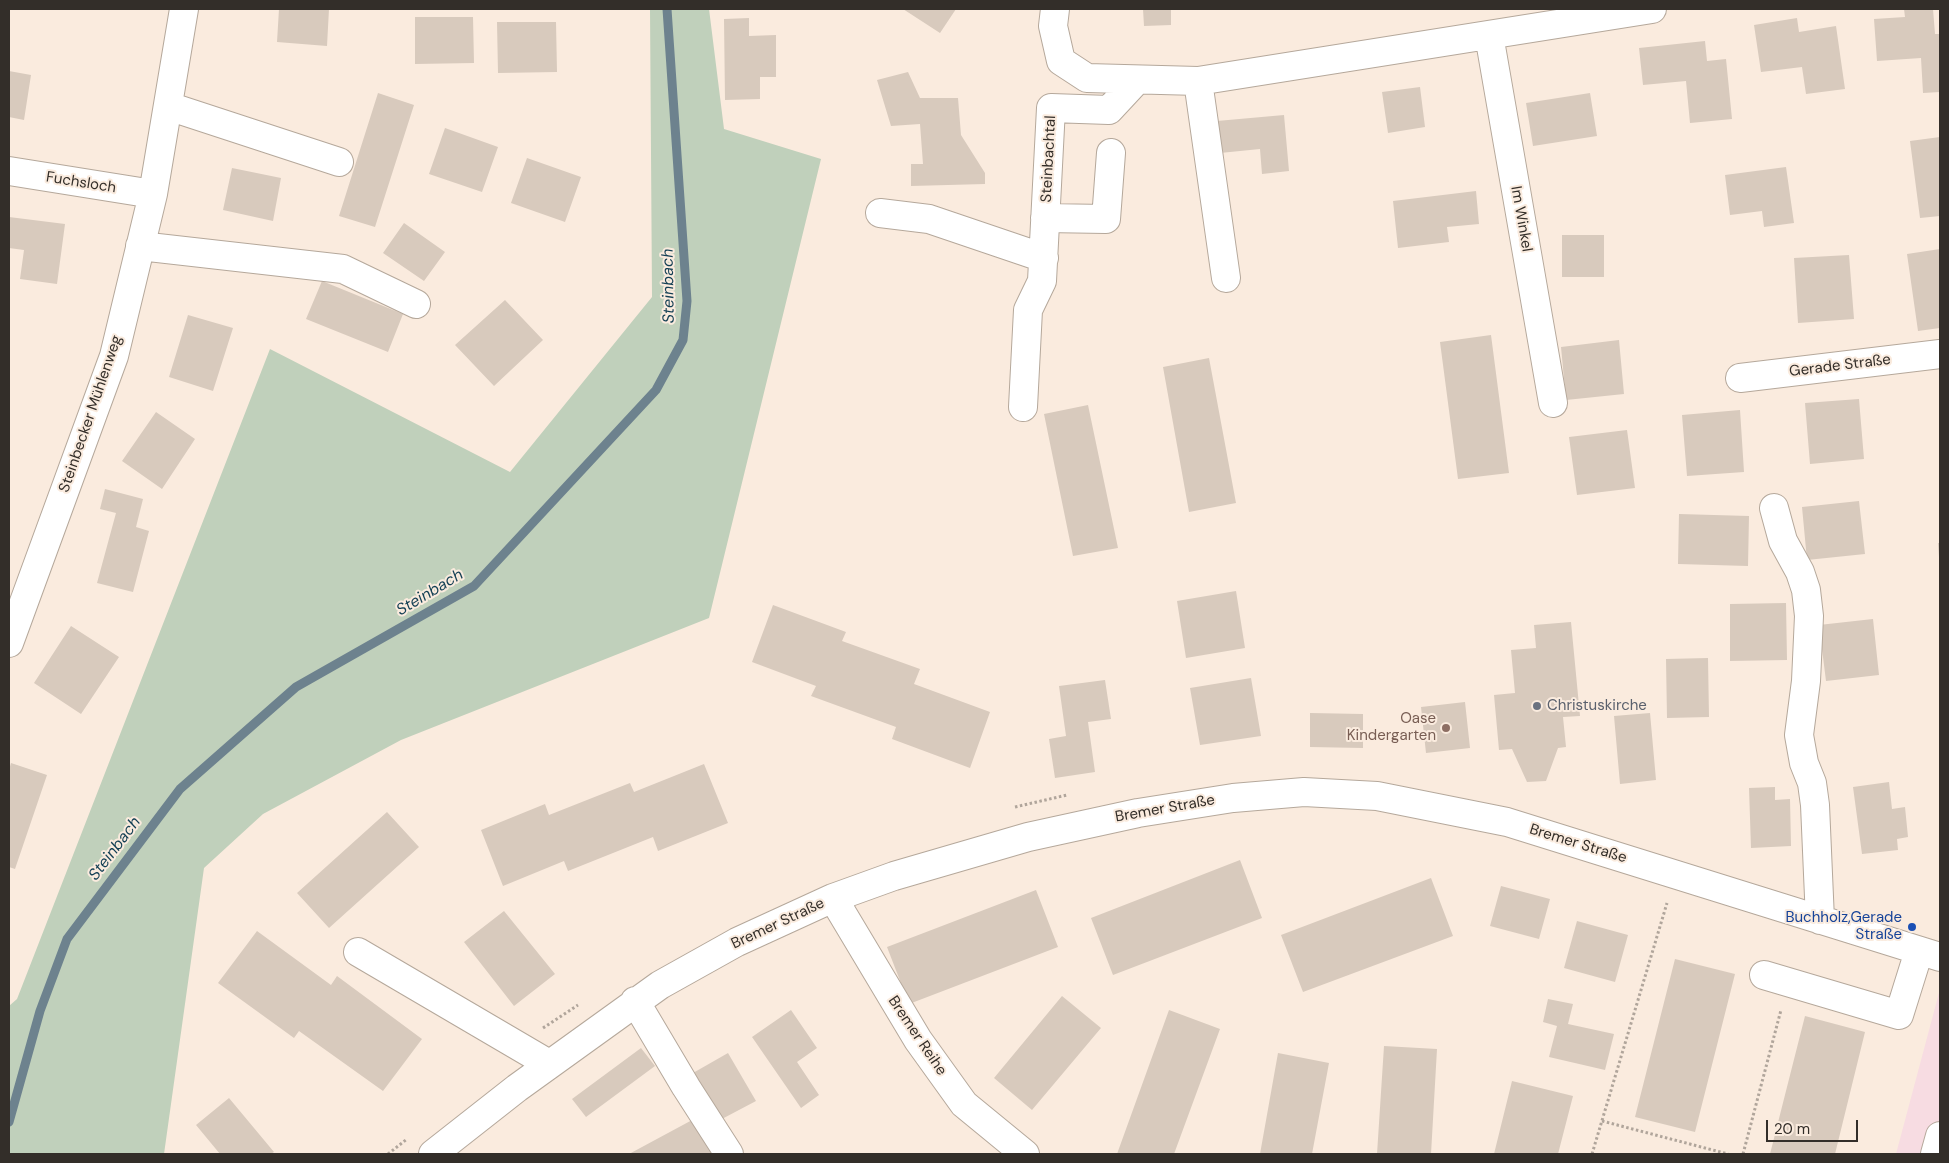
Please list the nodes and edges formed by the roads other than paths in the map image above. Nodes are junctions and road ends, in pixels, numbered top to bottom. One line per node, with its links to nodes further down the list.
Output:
1 (184, 9): 7 (street, Steinbecker Mühlenweg)
2 (1055, 9): 5 (street)
3 (1652, 9): 4 (street)
4 (1489, 35): 6 (street); 20 (street, Im Winkel)
5 (1136, 80): 6 (street); 13 (street, Steinbachtal)
6 (1198, 81): 16 (street)
7 (168, 106): 9 (street); 11 (street, Steinbecker Mühlenweg)
8 (1110, 153): 13 (street)
9 (339, 162)
10 (9, 171): 11 (street, Fuchsloch)
11 (153, 194): 14 (street, Steinbecker Mühlenweg)
12 (880, 213): 15 (street)
13 (1045, 218): 15 (street, Steinbachtal)
14 (140, 246): 17 (street); 23 (street, Steinbecker Mühlenweg)
15 (1044, 258): 21 (street, Steinbachtal)
16 (1226, 278)
17 (416, 304)
18 (1940, 354): 19 (street, Gerade Straße)
19 (1740, 378)
20 (1553, 403)
21 (1023, 407)
22 (1774, 508): 26 (street)
23 (20, 576): 24 (street, Steinbecker Mühlenweg)
24 (9, 642)
25 (833, 898): 26 (street, Bremer Straße); 30 (street, Bremer Straße); 35 (street, Bremer Reihe)
26 (1820, 920): 28 (street, Bremer Straße)
27 (358, 952): 31 (street)
28 (1930, 954): 29 (street)
29 (1776, 978)
30 (635, 1001): 31 (street, Bremer Straße); 34 (street)
31 (550, 1064): 33 (street, Bremer Straße)
32 (1940, 1136): 36 (street)
33 (433, 1154)
34 (729, 1154)
35 (1025, 1154)
36 (1936, 1154)

